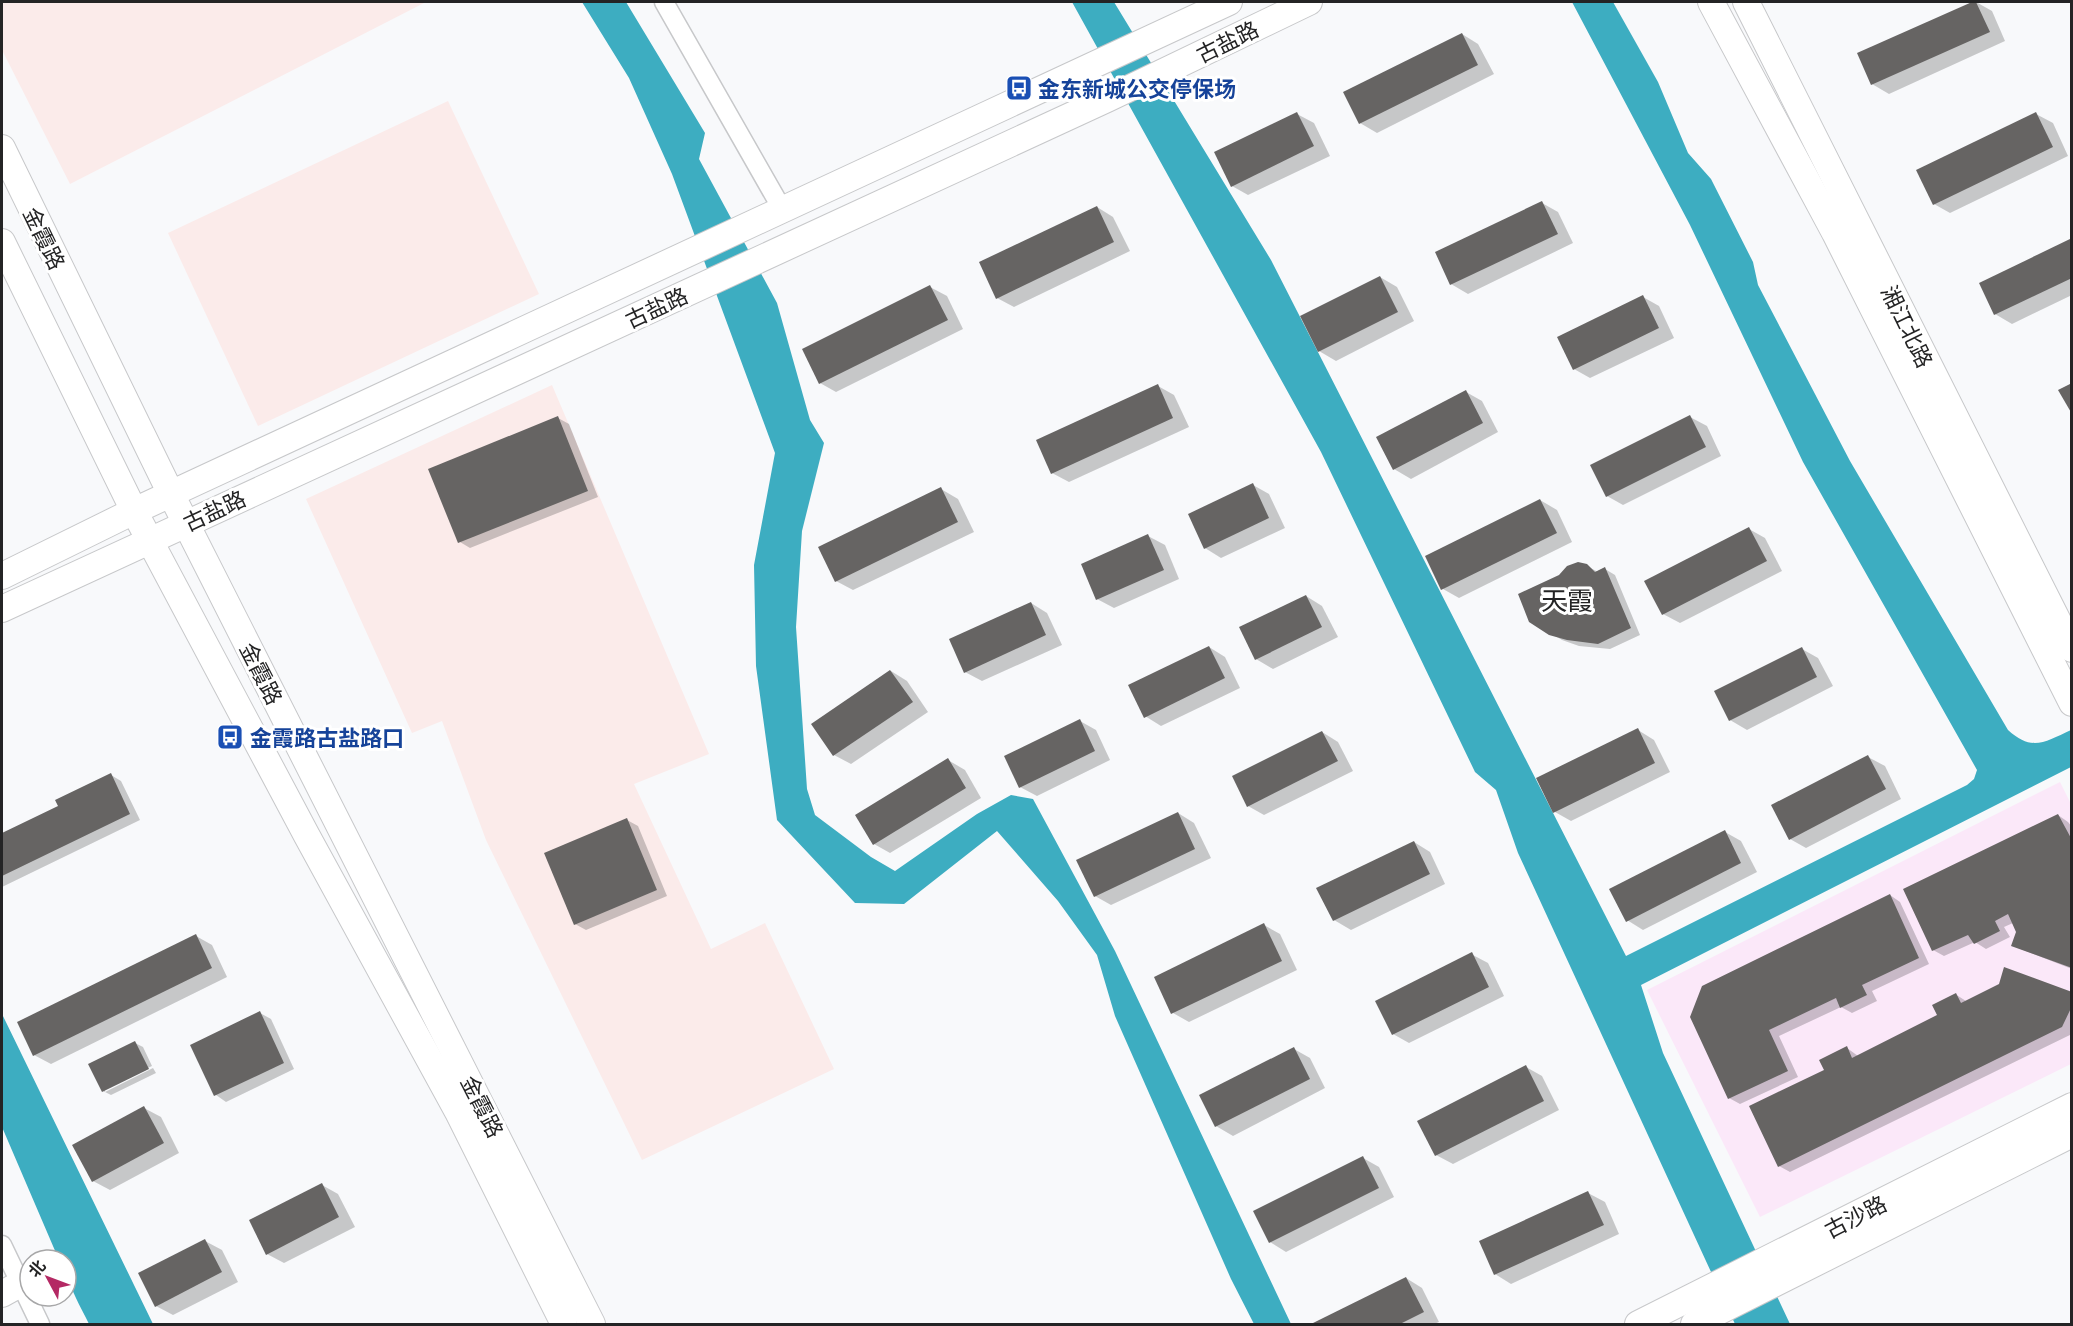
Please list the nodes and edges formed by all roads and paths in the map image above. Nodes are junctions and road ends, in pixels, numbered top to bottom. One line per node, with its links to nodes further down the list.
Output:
1 (664, 2): 7 (street)
2 (1229, 2): 7 (street, 古盐路)
3 (1309, 2): 11 (street, 古盐路)
4 (1711, 2): 16 (street)
5 (1746, 2): 15 (street, 湘江北路)
6 (2, 148): 9 (street, 金霞路)
7 (782, 209): 9 (street, 古盐路)
8 (2, 242): 10 (street, 金霞路)
9 (171, 494): 10 (street, 古盐路); 11 (street, 金霞路)
10 (134, 511): 12 (street, 金霞路); 13 (street, 古盐路)
11 (186, 522): 12 (street, 古盐路); 25 (street, 金霞路)
12 (150, 541): 14 (street, 古盐路); 24 (street, 金霞路)
13 (2, 576)
14 (2, 609)
15 (2072, 649)
16 (2072, 703)
17 (2072, 1106): 20 (street, 古沙路)
18 (2072, 1134): 20 (street, 古沙路)
19 (2, 1245): 21 (street)
20 (1787, 1264): 22 (street, 古沙路)
21 (11, 1289): 23 (street)
22 (1715, 1300): 26 (street, 古沙路); 27 (street, 古沙路)
23 (40, 1324)
24 (564, 1324)
25 (592, 1324)
26 (1638, 1324)
27 (1694, 1324)

